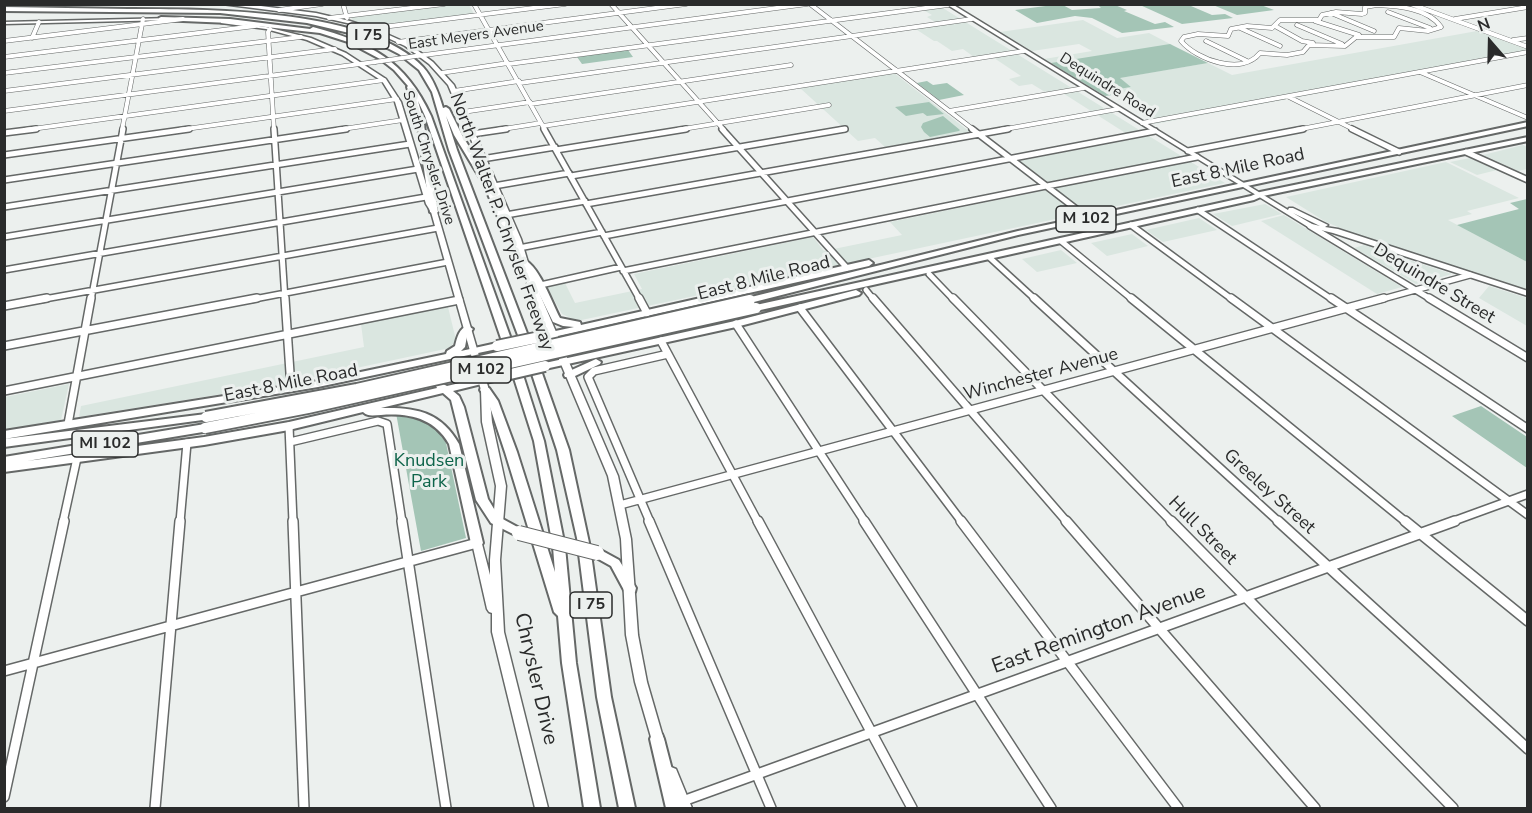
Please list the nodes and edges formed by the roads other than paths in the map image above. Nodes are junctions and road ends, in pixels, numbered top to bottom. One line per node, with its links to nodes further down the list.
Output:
1 (40, 4): 31 (highway)
2 (224, 4): 12 (main road)
3 (322, 4): 16 (street)
4 (343, 4): 23 (street)
5 (444, 4): 23 (street)
6 (474, 4): 22 (street)
7 (565, 4): 22 (street)
8 (610, 4): 19 (street)
9 (686, 4): 19 (street)
10 (808, 4): 32 (street); 43 (street, East Meyers Avenue)
11 (1411, 4): 20 (street)
12 (229, 5): 16 (main road)
13 (948, 5): 28 (main road, Dequindre Road); 32 (street)
14 (1527, 7): 29 (street)
15 (4, 9): 31 (highway, North Walter P. Chrysler Freeway / I 75)
16 (279, 10): 24 (main road)
17 (1329, 12): 20 (street); 30 (street); 50 (street)
18 (1388, 12): 48 (street)
19 (619, 13): 43 (street); 47 (street)
20 (1428, 13): 29 (street); 48 (street)
21 (4, 15): 51 (highway, I 75)
22 (480, 15): 46 (street); 47 (street)
23 (347, 16): 24 (street); 36 (street)
24 (328, 18): 36 (main road)
25 (143, 19): 26 (main road, South Chrysler Drive); 34 (main road, South Chrysler Drive); 38 (street)
26 (160, 19): 27 (main road, South Chrysler Drive); 51 (highway)
27 (183, 19): 38 (street); 40 (main road, South Chrysler Drive)
28 (972, 19): 54 (street); 74 (main road, Dequindre Road)
29 (1452, 19): 64 (street)
30 (1321, 20): 33 (street); 37 (street)
31 (307, 21): 99 (highway, North Walter P. Chrysler Freeway / I 75)
32 (831, 21): 54 (street); 68 (street)
33 (1312, 21): 37 (street); 41 (street)
34 (39, 22): 35 (main road, South Chrysler Drive); 56 (street)
35 (4, 23)
36 (347, 23): 46 (main road)
37 (1325, 24): 52 (street)
38 (141, 25): 56 (street); 60 (street)
39 (1297, 25): 71 (street)
40 (255, 26): 45 (main road, South Chrysler Drive); 60 (street)
41 (1275, 26): 44 (street); 49 (street)
42 (1238, 27): 44 (street); 69 (street); 80 (street)
43 (632, 28): 67 (street, East Meyers Avenue); 68 (street)
44 (1268, 28): 49 (street)
45 (270, 29): 53 (main road, South Chrysler Drive); 61 (street)
46 (368, 29): 65 (main road)
47 (489, 30): 65 (street); 67 (street)
48 (1435, 30): 55 (street)
49 (1281, 31): 63 (street)
50 (1374, 31)
51 (324, 32): 92 (highway, I 75)
52 (1347, 33): 55 (street); 57 (street)
53 (301, 36): 61 (street); 73 (main road, South Chrysler Drive)
54 (851, 36): 81 (street); 85 (street)
55 (1366, 37): 57 (street)
56 (32, 38): 59 (street)
57 (1352, 38): 71 (street)
58 (1527, 38): 64 (street)
59 (4, 41)
60 (138, 41): 77 (street); 78 (street)
61 (269, 41): 78 (street); 79 (street)
62 (1206, 41): 80 (street)
63 (1302, 41): 66 (street); 70 (street)
64 (1511, 41): 72 (street)
65 (398, 42): 76 (main road)
66 (1318, 45): 70 (street); 71 (street)
67 (498, 46): 76 (street, East Meyers Avenue); 83 (street)
68 (648, 46): 81 (street); 83 (street)
69 (1280, 46)
70 (1306, 46): 80 (street)
71 (1345, 46)
72 (1527, 47)
73 (335, 49): 79 (street); 82 (main road, South Chrysler Drive)
74 (1024, 51): 85 (street); 96 (main road, Dequindre Road)
75 (1527, 52): 86 (street)
76 (419, 56): 82 (street, East Meyers Avenue, bridge); 88 (main road)
77 (4, 57)
78 (135, 57): 87 (street); 89 (street)
79 (270, 58): 89 (street); 90 (street)
80 (1249, 62)
81 (663, 63): 93 (street); 94 (street)
82 (359, 64): 90 (street, East Meyers Avenue); 91 (main road, South Chrysler Drive)
83 (509, 64): 88 (street); 94 (street)
84 (790, 65): 93 (street)
85 (896, 71): 105 (street); 110 (street)
86 (1420, 72): 101 (street); 103 (street)
87 (4, 73)
88 (441, 73): 97 (main road)
89 (133, 75): 98 (street); 100 (street)
90 (272, 75): 100 (street, East Meyers Avenue); 102 (street)
91 (384, 80): 102 (street); 104 (main road, South Chrysler Drive)
92 (410, 81): 165 (highway); 261 (highway, I 75)
93 (680, 81): 105 (street); 106 (street)
94 (519, 82): 97 (street); 106 (street)
95 (1527, 85): 101 (street)
96 (1084, 88): 108 (main road, Dequindre Road); 110 (street)
97 (454, 91): 111 (main road)
98 (4, 92)
99 (435, 92): 181 (highway); 212 (highway, North Walter P. Chrysler Freeway / I 75)
100 (130, 94): 109 (street, East Meyers Avenue); 112 (street)
101 (1475, 95): 114 (street); 116 (street)
102 (273, 96): 112 (street); 113 (street)
103 (1288, 96): 116 (street); 118 (street)
104 (397, 99): 113 (street); 115 (main road, South Chrysler Drive)
105 (698, 102): 117 (street); 119 (street)
106 (530, 103): 111 (street); 119 (street)
107 (829, 105): 117 (street)
108 (1118, 109): 118 (main road, Dequindre Road); 126 (street)
109 (4, 111)
110 (949, 111): 126 (street)
111 (463, 112): 125 (main road)
112 (126, 116): 124 (street); 127 (street)
113 (275, 116): 127 (street); 128 (street)
114 (1527, 118)
115 (404, 120): 128 (street); 132 (main road, South Chrysler Drive)
116 (1339, 122): 136 (street); 137 (street)
117 (717, 123): 133 (street); 134 (street)
118 (1142, 123): 122 (main road, Dequindre Road)
119 (542, 124): 125 (street); 134 (street)
120 (1527, 124): 123 (highway, East 8 Mile Road / M 102)
121 (845, 129): 133 (street)
122 (1155, 131): 136 (main road, Dequindre Road); 142 (street)
123 (1491, 132): 129 (highway, East 8 Mile Road / M 102); 131 (highway)
124 (4, 133)
125 (472, 134): 141 (main road)
126 (978, 134): 142 (street); 148 (street)
127 (122, 138): 139 (street); 143 (street)
128 (276, 139): 143 (street); 145 (street)
129 (1460, 139): 135 (highway); 137 (highway, East 8 Mile Road / M 102)
130 (1525, 141): 131 (highway, East 8 Mile Road / M 102)
131 (1510, 142): 135 (highway, East 8 Mile Road / M 102)
132 (410, 144): 145 (street); 147 (main road, South Chrysler Drive)
133 (739, 147): 148 (street); 149 (street)
134 (555, 148): 141 (street); 149 (street)
135 (1480, 149): 138 (highway, East 8 Mile Road / M 102)
136 (1188, 152): 140 (main road, Dequindre Road)
137 (1399, 152): 144 (highway, East 8 Mile Road / M 102); 146 (highway)
138 (1466, 152): 146 (highway, East 8 Mile Road / M 102); 152 (street)
139 (4, 155)
140 (1197, 157): 153 (main road, Dequindre Road); 155 (street)
141 (482, 159): 154 (main road)
142 (1011, 159): 155 (street); 161 (street)
143 (118, 163): 151 (street); 157 (street)
144 (1347, 163): 150 (highway); 153 (highway, East 8 Mile Road / M 102)
145 (278, 164): 157 (street); 158 (street)
146 (1410, 164): 150 (highway, East 8 Mile Road / M 102)
147 (418, 169): 158 (street); 160 (main road, South Chrysler Drive)
148 (762, 173): 161 (street); 162 (street)
149 (570, 174): 154 (street); 162 (street)
150 (1355, 176): 159 (highway, East 8 Mile Road / M 102)
151 (4, 180)
152 (1527, 180)
153 (1242, 185): 156 (highway, East 8 Mile Road / M 102); 159 (main road, Dequindre Road)
154 (494, 186): 166 (main road)
155 (1046, 186): 167 (street); 175 (street)
156 (1232, 187): 167 (highway, East 8 Mile Road / M 102); 170 (highway)
157 (113, 190): 163 (street); 168 (street)
158 (280, 192): 168 (street); 169 (street)
159 (1256, 193): 164 (highway, East 8 Mile Road / M 102); 171 (main road); 174 (main road)
160 (426, 197): 165 (main road, South Chrysler Drive); 169 (street)
161 (787, 201): 175 (street); 176 (street)
162 (586, 203): 166 (street); 176 (street)
163 (4, 207)
164 (1198, 210): 170 (highway, East 8 Mile Road / M 102); 203 (street)
165 (434, 213): 172 (main road, South Chrysler Drive)
166 (506, 215): 181 (main road)
167 (1086, 218): 173 (highway, East 8 Mile Road / M 102); 182 (highway)
168 (107, 220): 177 (street); 183 (street)
169 (281, 222): 183 (street); 184 (street)
170 (1131, 225): 179 (highway, East 8 Mile Road / M 102); 207 (street)
171 (1310, 226): 174 (main road); 180 (street, Dequindre Street)
172 (438, 228): 184 (street); 186 (main road, South Chrysler Drive)
173 (1042, 228): 178 (highway, East 8 Mile Road / M 102); 185 (highway)
174 (1335, 231): 180 (street); 192 (main road)
175 (815, 232): 188 (street); 189 (street)
176 (603, 234): 181 (street); 189 (street)
177 (4, 237)
178 (982, 241): 188 (highway); 200 (highway, East 8 Mile Road / M 102)
179 (1061, 241): 182 (highway, East 8 Mile Road / M 102); 215 (street)
180 (1335, 241): 194 (street, Dequindre Street)
181 (518, 246): 187 (main road)
182 (1034, 247): 185 (highway, East 8 Mile Road / M 102)
183 (101, 253): 190 (street); 195 (street)
184 (284, 255): 195 (street); 197 (street)
185 (990, 257): 191 (highway, East 8 Mile Road / M 102); 221 (street, Greeley Street)
186 (448, 262): 197 (street); 199 (main road, South Chrysler Drive)
187 (525, 262): 193 (highway)
188 (847, 268): 204 (highway)
189 (622, 269): 193 (street); 204 (street)
190 (4, 270)
191 (933, 272): 196 (highway, East 8 Mile Road); 200 (highway, East 8 Mile Road / M 102); 228 (street, Hull Street)
192 (1470, 275): 194 (street, Winchester Avenue); 198 (main road)
193 (537, 286): 205 (highway); 211 (main road)
194 (1414, 289): 203 (street, Winchester Avenue); 219 (street, Dequindre Street)
195 (94, 290): 201 (street); 209 (street)
196 (866, 290): 202 (highway, East 8 Mile Road); 230 (street)
197 (286, 292): 209 (street); 210 (street)
198 (1527, 294)
199 (459, 300): 208 (main road, South Chrysler Drive); 210 (street)
200 (753, 304): 232 (highway, East 8 Mile Road / M 102, bridge)
201 (4, 306)
202 (800, 308): 206 (highway, East 8 Mile Road); 236 (street)
203 (1346, 308): 207 (street, Winchester Avenue); 235 (street)
204 (647, 313): 205 (highway)
205 (625, 318): 211 (highway)
206 (736, 324): 213 (highway, East 8 Mile Road); 241 (street)
207 (1272, 328): 215 (street, Winchester Avenue); 248 (street)
208 (468, 329): 216 (main road, South Chrysler Drive); 218 (highway)
209 (86, 331): 214 (street); 223 (street)
210 (288, 334): 223 (street); 226 (street)
211 (552, 334): 212 (highway, bridge); 220 (main road)
212 (524, 340): 216 (highway, bridge); 279 (highway, North Walter P. Chrysler Freeway / I 75)
213 (661, 341): 217 (street); 220 (highway, East 8 Mile Road); 222 (highway)
214 (4, 346)
215 (1193, 349): 221 (street, Winchester Avenue); 252 (street)
216 (475, 350): 218 (highway); 225 (main road, South Chrysler Drive)
217 (668, 354): 245 (street); 247 (street)
218 (442, 357): 224 (highway)
219 (1527, 358)
220 (564, 363): 222 (main road); 225 (highway, East 8 Mile Road, bridge)
221 (1113, 370): 228 (street, Winchester Avenue); 255 (street, Greeley Street)
222 (569, 375): 249 (main road)
223 (78, 376): 229 (street); 233 (street)
224 (318, 384): 226 (highway); 227 (highway)
225 (483, 385): 227 (highway, East 8 Mile Road); 251 (main road, Chrysler Drive); 261 (highway)
226 (291, 388): 233 (highway)
227 (445, 389): 231 (highway, East 8 Mile Road); 251 (highway)
228 (1041, 390): 230 (street, Winchester Avenue); 258 (street, Hull Street)
229 (4, 391)
230 (970, 409): 236 (street, Winchester Avenue); 262 (street)
231 (313, 421): 234 (highway); 253 (highway)
232 (205, 422): 239 (highway, East 8 Mile Road / MI 102); 243 (highway, MI 102)
233 (68, 424): 237 (highway)
234 (289, 426): 238 (street); 240 (highway)
235 (1527, 429)
236 (893, 430): 241 (street, Winchester Avenue); 264 (street)
237 (4, 435)
238 (290, 442): 254 (street); 257 (street)
239 (4, 443)
240 (187, 443): 242 (highway); 260 (street)
241 (818, 450): 245 (street, Winchester Avenue); 267 (street)
242 (77, 458): 244 (highway); 265 (street)
243 (4, 461)
244 (4, 468)
245 (732, 474): 247 (street, Winchester Avenue); 268 (street)
246 (1527, 494): 248 (street, East Remington Avenue)
247 (639, 499): 249 (street, Winchester Avenue); 271 (street)
248 (1508, 501): 250 (street); 252 (street, East Remington Avenue)
249 (620, 505): 256 (main road)
250 (1527, 515)
251 (499, 522): 256 (highway, bridge); 263 (main road, Chrysler Drive)
252 (1419, 533): 255 (street, East Remington Avenue); 259 (street)
253 (477, 543): 254 (street); 263 (main road)
254 (408, 561): 257 (street); 276 (street)
255 (1327, 566): 258 (street, East Remington Avenue); 270 (street, Greeley Street)
256 (630, 588): 269 (main road)
257 (296, 592): 260 (street); 275 (street)
258 (1245, 596): 262 (street, East Remington Avenue); 285 (street, Hull Street)
259 (1527, 621)
260 (170, 626): 265 (street); 274 (street)
261 (566, 627): 278 (highway, I 75)
262 (1158, 627): 264 (street, East Remington Avenue); 284 (street)
263 (498, 632): 277 (main road, Chrysler Drive)
264 (1066, 661): 267 (street, East Remington Avenue); 283 (street)
265 (33, 663): 266 (street); 272 (street)
266 (4, 671)
267 (977, 694): 268 (street, East Remington Avenue); 282 (street)
268 (871, 733): 271 (street, East Remington Avenue); 281 (street)
269 (657, 739): 273 (highway)
270 (1527, 748)
271 (757, 774): 273 (street, East Remington Avenue); 280 (street)
272 (4, 797)
273 (681, 806)
274 (155, 808)
275 (304, 808)
276 (447, 808)
277 (542, 808)
278 (592, 808)
279 (627, 808)
280 (771, 808)
281 (912, 808)
282 (1051, 808)
283 (1178, 808)
284 (1315, 808)
285 (1454, 808)

